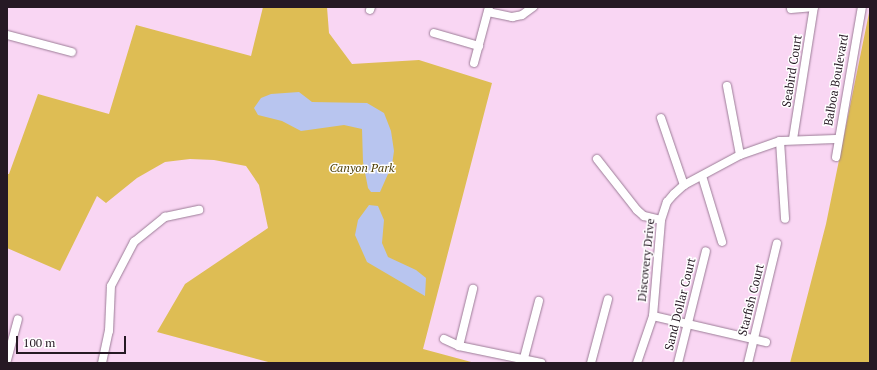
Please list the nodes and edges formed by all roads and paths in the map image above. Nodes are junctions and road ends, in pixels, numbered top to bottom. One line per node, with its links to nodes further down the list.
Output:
1 (533, 7): 4 (street)
2 (814, 7): 5 (street, Seabird Court); 13 (street, Seabird Court)
3 (862, 7): 14 (street, Balboa Boulevard)
4 (488, 9): 8 (street)
5 (790, 9)
6 (434, 33): 8 (street)
7 (7, 35): 9 (street)
8 (478, 46): 10 (street)
9 (72, 52)
10 (474, 63)
11 (727, 86): 16 (street)
12 (661, 118): 20 (street)
13 (794, 139): 14 (street, Discovery Drive); 15 (street, Discovery Drive)
14 (838, 139): 17 (street, Balboa Boulevard)
15 (780, 141): 16 (street, Discovery Drive); 22 (street)
16 (740, 155): 19 (street, Discovery Drive)
17 (836, 157)
18 (597, 159): 23 (street)
19 (702, 176): 20 (street, Discovery Drive); 24 (street)
20 (684, 185): 23 (street, Discovery Drive)
21 (199, 210): 39 (street)
22 (785, 219)
23 (661, 220): 30 (street, Discovery Drive)
24 (722, 242)
25 (777, 243): 34 (street, Starfish Court)
26 (706, 251): 32 (street, Sand Dollar Court)
27 (472, 288): 36 (street)
28 (608, 299): 41 (street)
29 (539, 301): 37 (street)
30 (653, 316): 32 (street); 42 (street, Discovery Drive)
31 (18, 319): 38 (street)
32 (688, 323): 34 (street); 43 (street, Sand Dollar Court)
33 (444, 339): 36 (street)
34 (754, 339): 35 (street); 44 (street, Starfish Court)
35 (766, 342)
36 (459, 346): 37 (street)
37 (524, 358): 40 (street)
38 (7, 360)
39 (102, 363)
40 (541, 363)
41 (591, 363)
42 (637, 363)
43 (678, 363)
44 (748, 363)

